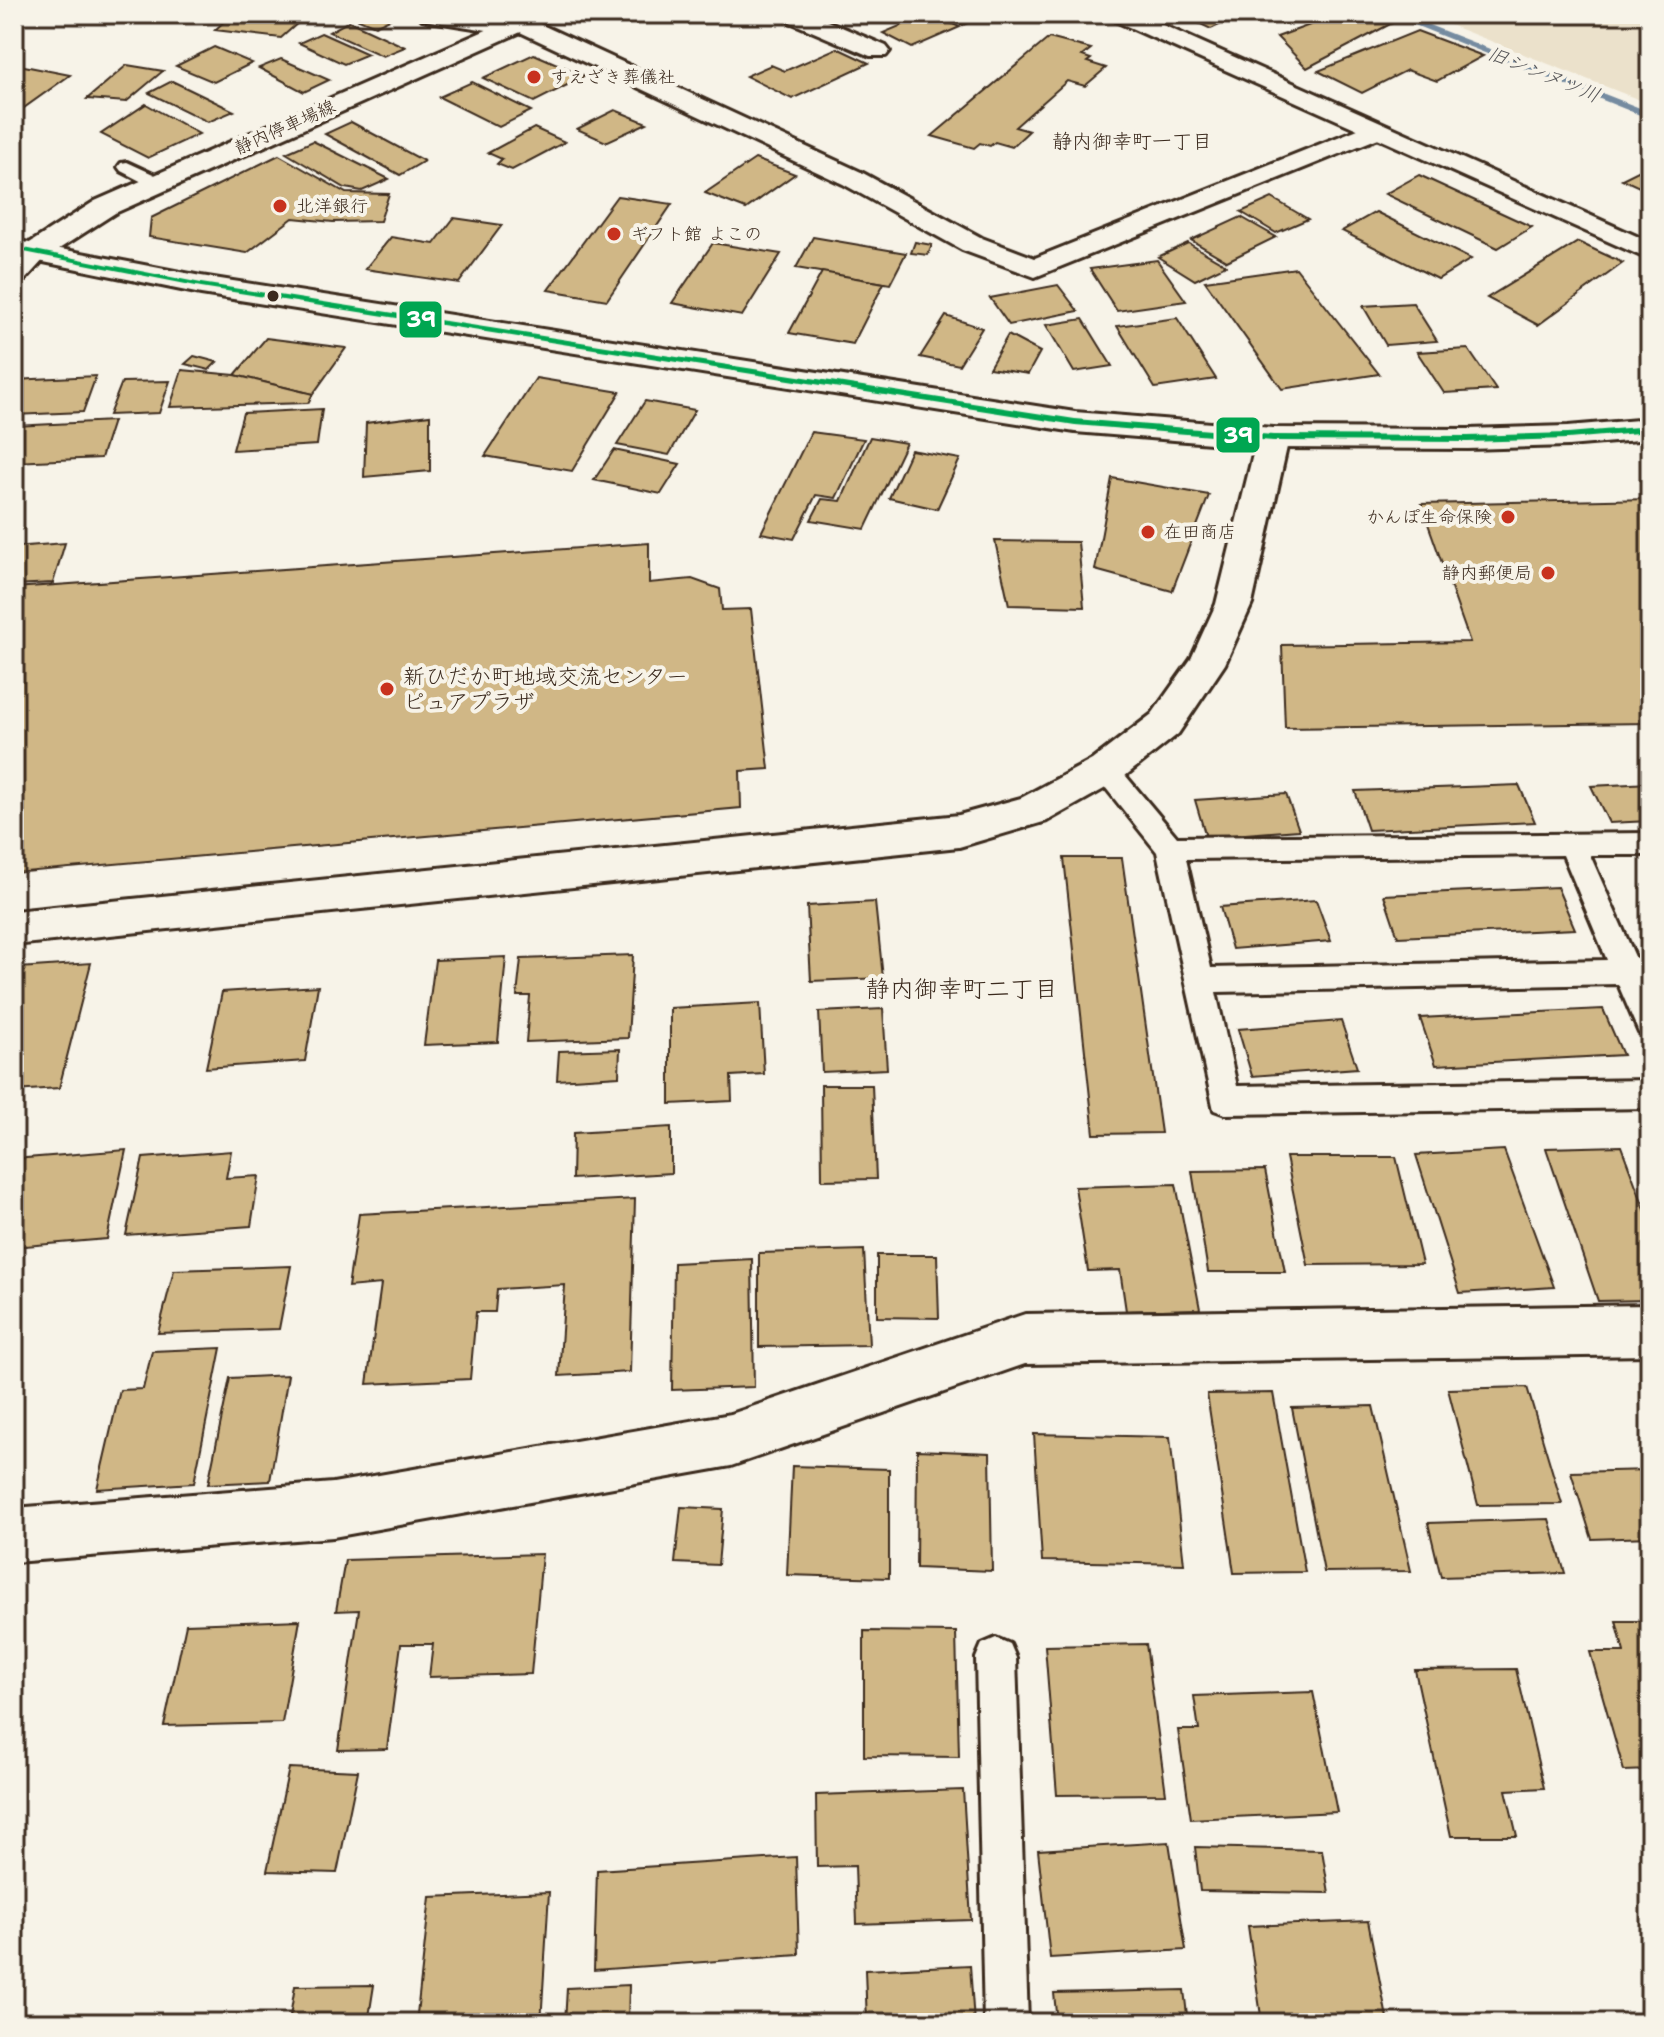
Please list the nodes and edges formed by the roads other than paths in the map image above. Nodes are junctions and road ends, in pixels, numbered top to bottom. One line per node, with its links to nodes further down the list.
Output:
1 (430, 14): 4 (main road)
2 (791, 14): 5 (main road)
3 (1119, 14): 6 (main road)
4 (525, 22): 6 (main road); 8 (main road, 静内停車場線)
5 (878, 51)
6 (1377, 130): 10 (main road)
7 (127, 167): 8 (lane)
8 (158, 183): 9 (main road, 静内停車場線)
9 (24, 250): 11 (main road, 静内停車場線); 13 (main road)
10 (1650, 252)
11 (14, 275)
12 (1650, 429): 13 (main road)
13 (1273, 438): 14 (main road)
14 (1106, 770): 17 (lane); 18 (main road)
15 (1650, 844): 16 (lane)
16 (1572, 845): 17 (lane); 19 (lane)
17 (1170, 848): 20 (lane)
18 (14, 928)
19 (1639, 972): 20 (lane); 21 (lane)
20 (1199, 980): 22 (lane)
21 (1650, 1024)
22 (1650, 1094)
23 (1650, 1330): 24 (main road)
24 (14, 1535)
25 (996, 1658): 26 (lane)
26 (1006, 2023)

